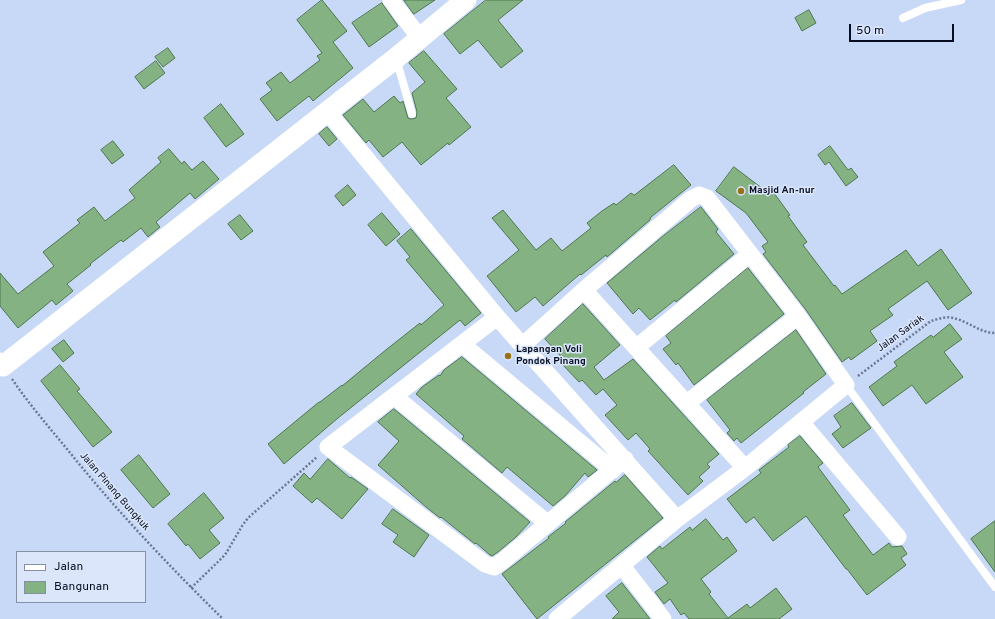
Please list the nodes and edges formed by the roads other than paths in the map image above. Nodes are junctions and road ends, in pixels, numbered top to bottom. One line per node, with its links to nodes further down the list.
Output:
1 (391, 0): 5 (street)
2 (466, 0): 5 (street)
3 (961, 0): 4 (lane)
4 (903, 18)
5 (420, 38): 6 (street)
6 (396, 58): 7 (street); 8 (lane)
7 (328, 111): 12 (street); 16 (street)
8 (412, 114)
9 (750, 254): 10 (street); 11 (street); 15 (street)
10 (584, 290): 14 (street); 15 (street)
11 (798, 316): 17 (street); 19 (street)
12 (497, 317): 13 (street); 14 (street)
13 (462, 344): 18 (street); 21 (street)
14 (523, 344): 21 (street)
15 (637, 347): 19 (street)
16 (2, 364)
17 (846, 385): 20 (street); 27 (lane)
18 (394, 396): 24 (street); 24 (street)
19 (687, 403): 22 (street)
20 (801, 422): 22 (street); 25 (street)
21 (619, 465): 23 (street); 24 (street)
22 (745, 468): 23 (street)
23 (677, 519): 26 (street)
24 (547, 524)
25 (898, 537)
26 (622, 566): 28 (street); 29 (street)
27 (995, 587)
28 (557, 619)
29 (663, 619)

